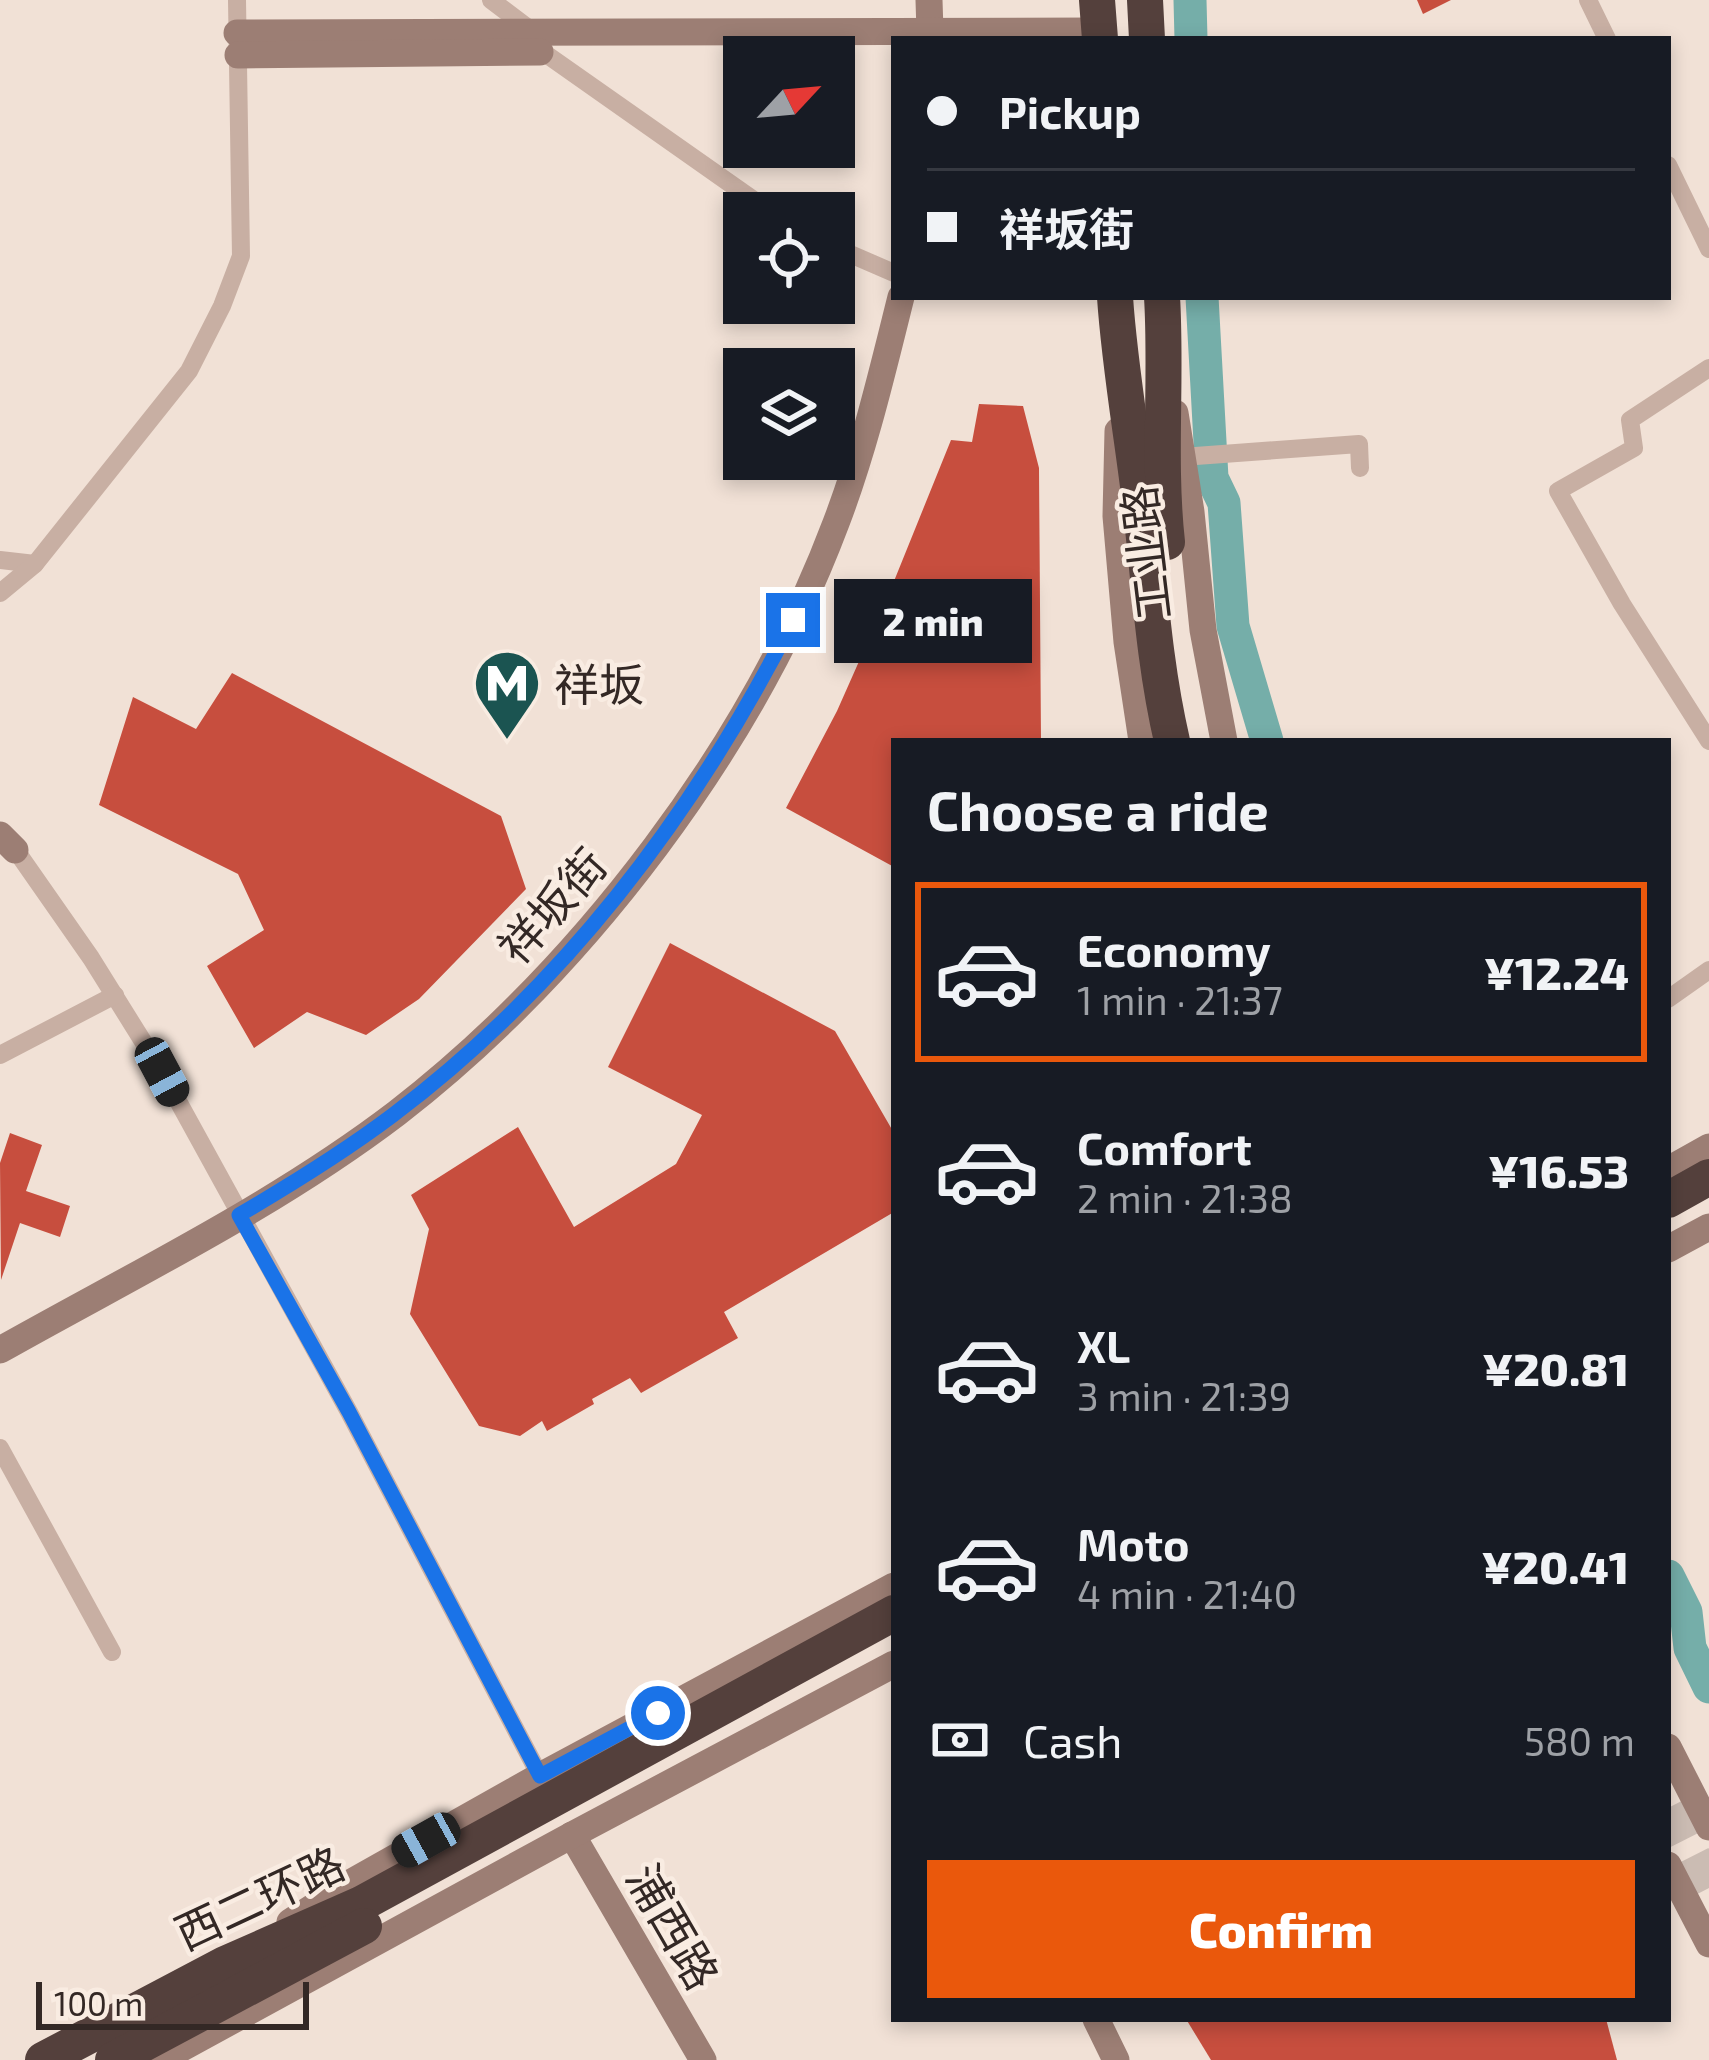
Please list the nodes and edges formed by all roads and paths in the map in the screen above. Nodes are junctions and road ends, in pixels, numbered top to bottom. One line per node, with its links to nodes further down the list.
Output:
1 (237, 0): 11 (street)
2 (491, 0): 10 (street)
3 (929, 0): 7 (main road)
4 (1145, 0): 8 (highway)
5 (1588, 0): 9 (street)
6 (1099, 24): 7 (main road)
7 (930, 32): 10 (main road)
8 (1147, 36)
9 (1606, 36)
10 (539, 43): 11 (main road); 12 (main road); 14 (street)
11 (238, 44): 28 (street)
12 (891, 50)
13 (1671, 171): 15 (street)
14 (743, 192)
15 (1709, 249)
16 (855, 256): 17 (street)
17 (891, 272)
18 (900, 300): 46 (main road, 祥坂街)
19 (1115, 300): 22 (highway, 工业路)
20 (1162, 300): 21 (highway, 工业路)
21 (1166, 353): 24 (main road, 工业路); 26 (highway, 工业路)
22 (1119, 355): 26 (highway, 工业路); 30 (main road, 工业路)
23 (1709, 368): 34 (street)
24 (1193, 456): 25 (street); 33 (main road, 工业路)
25 (1360, 468)
26 (1153, 514): 31 (highway); 32 (highway)
27 (0, 560): 28 (street)
28 (35, 564): 29 (street)
29 (0, 593)
30 (1142, 738)
31 (1171, 738)
32 (1196, 738)
33 (1223, 738)
34 (1709, 741)
35 (0, 824): 36 (street)
36 (8, 842): 38 (street)
37 (1709, 970): 39 (street)
38 (115, 995): 40 (street); 46 (street)
39 (1671, 997)
40 (0, 1055)
41 (1709, 1147): 42 (main road)
42 (1671, 1168)
43 (1709, 1177): 44 (highway)
44 (1671, 1198)
45 (1709, 1201): 47 (highway)
46 (239, 1215): 50 (main road, 祥坂街); 58 (street)
47 (1671, 1222)
48 (1709, 1227): 49 (main road)
49 (1671, 1247)
50 (0, 1350)
51 (0, 1448): 55 (street)
52 (891, 1613): 58 (main road)
53 (891, 1613): 63 (highway, 西二环路)
54 (891, 1613): 66 (highway, 西二环路)
55 (112, 1652)
56 (891, 1666): 60 (main road)
57 (1671, 1753): 59 (main road)
58 (540, 1776): 63 (main road)
59 (1709, 1827)
60 (572, 1835): 67 (main road); 68 (main road, 浦西路)
61 (1671, 1871): 62 (main road)
62 (1709, 1944)
63 (225, 1964): 65 (highway, 西二环路)
64 (1097, 2022): 69 (main road)
65 (43, 2060)
66 (113, 2060)
67 (160, 2060)
68 (703, 2060)
69 (1116, 2060)

